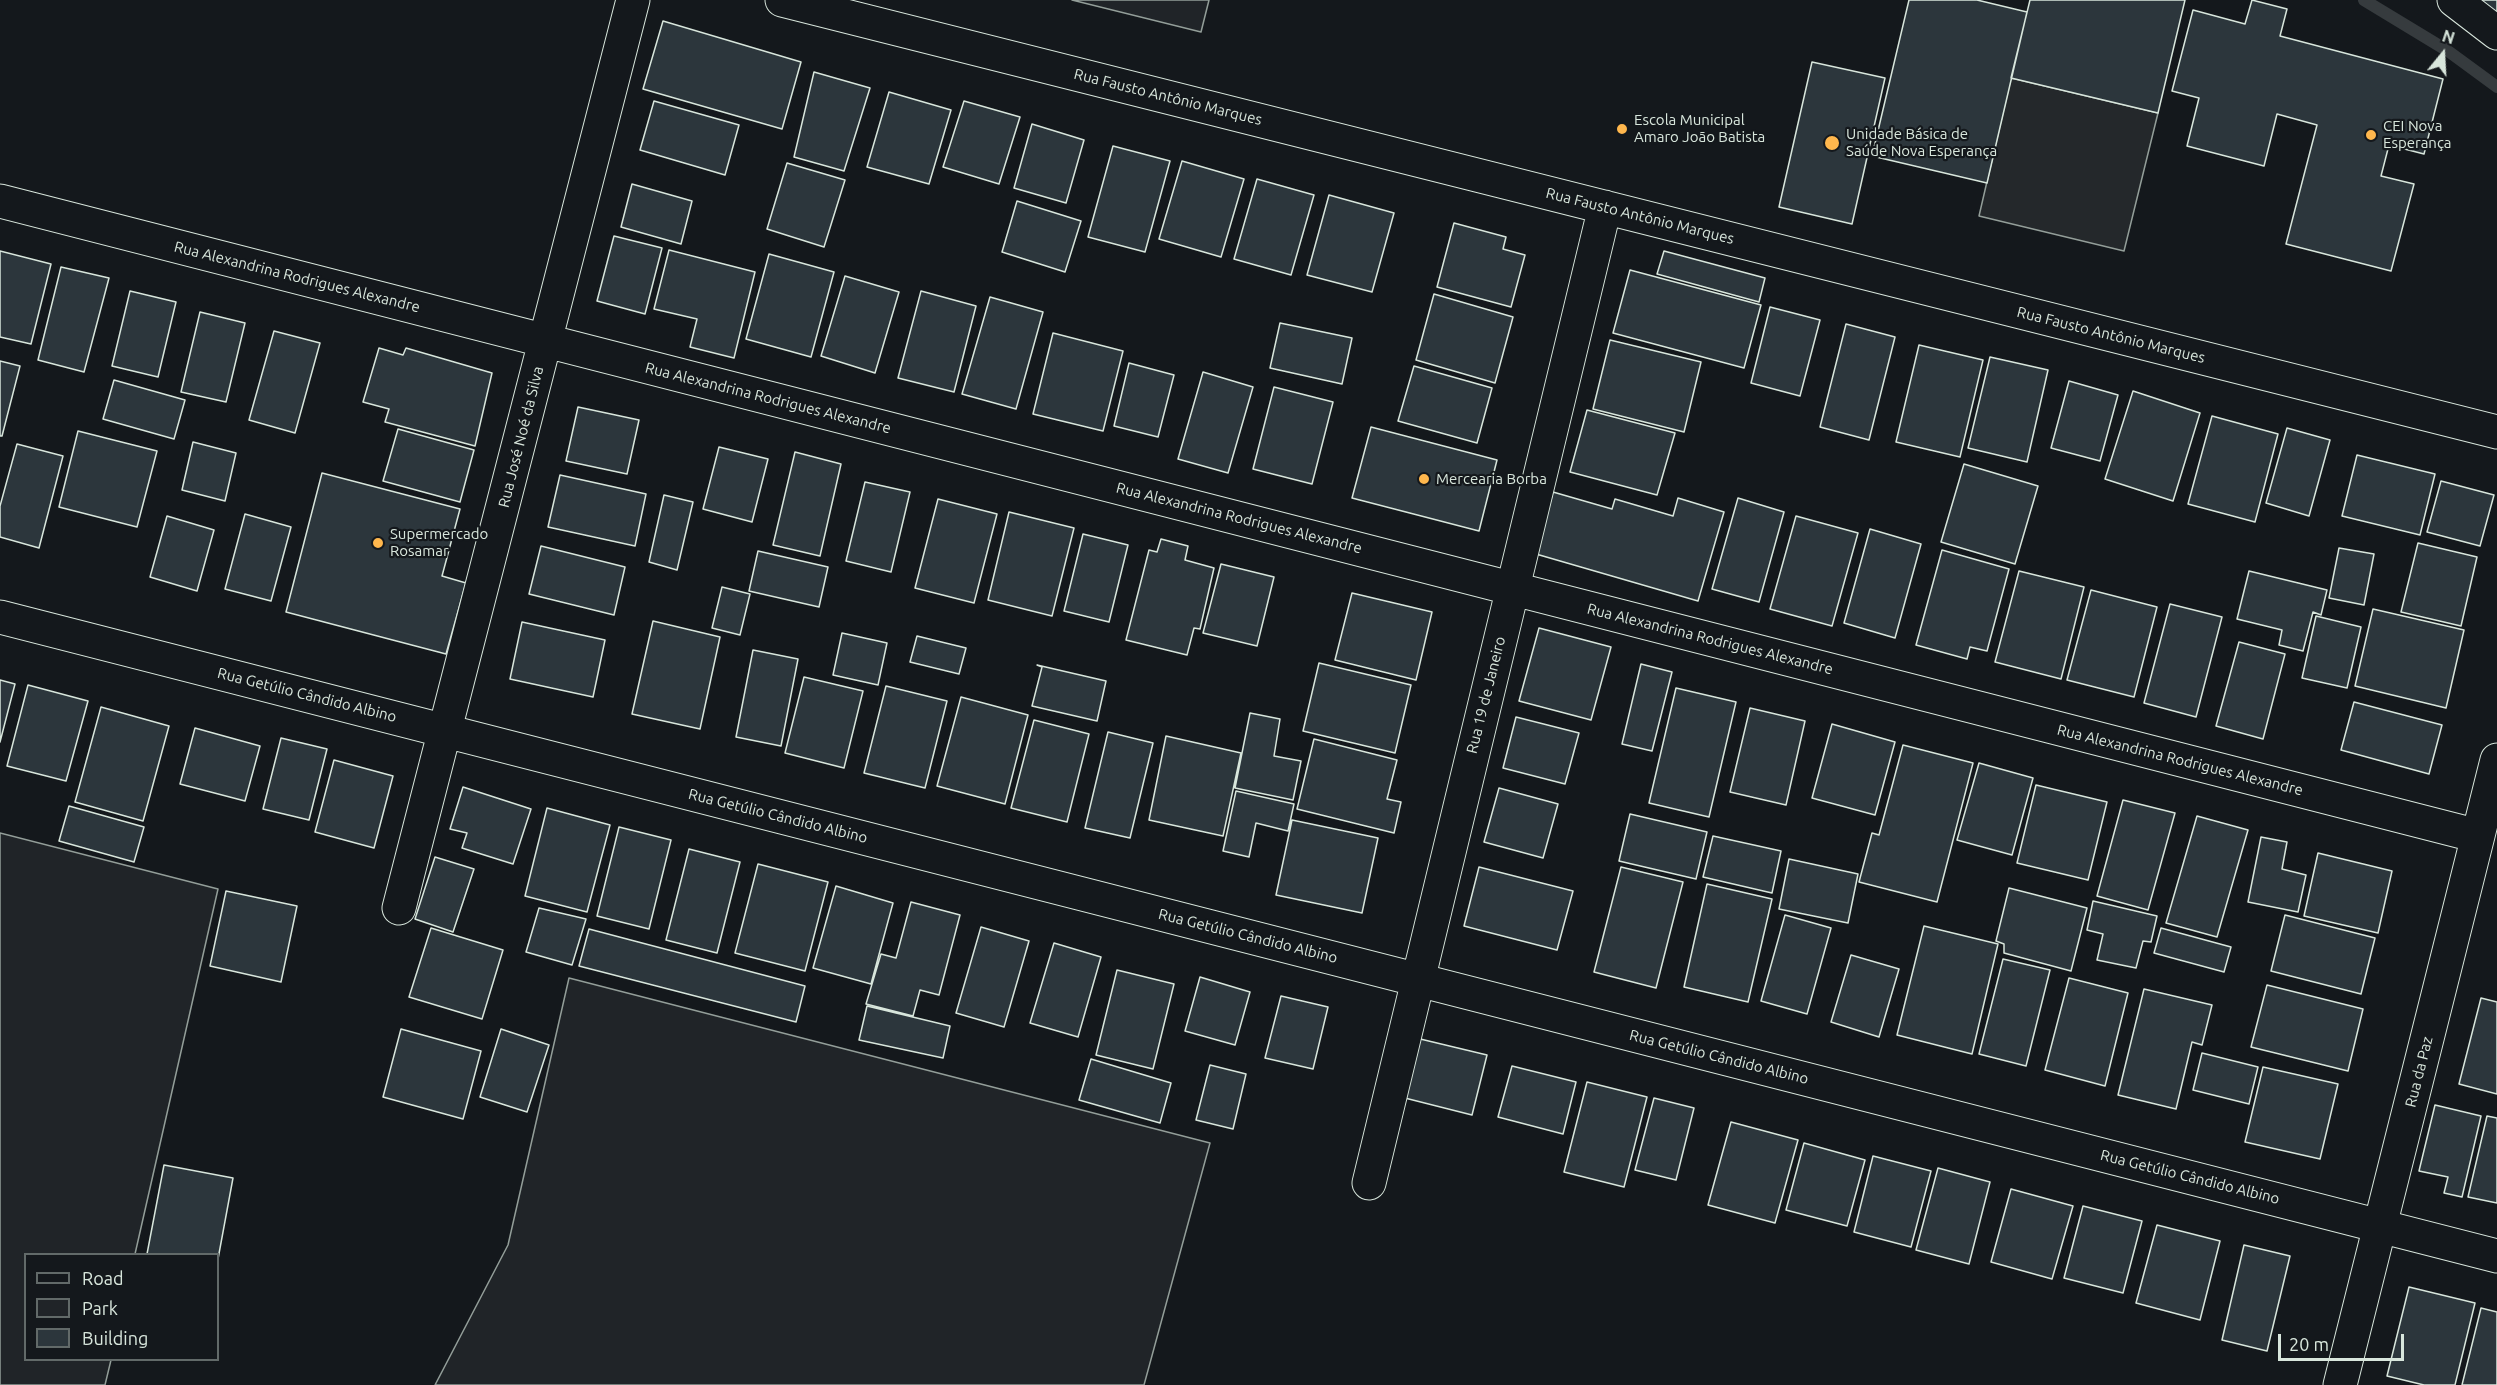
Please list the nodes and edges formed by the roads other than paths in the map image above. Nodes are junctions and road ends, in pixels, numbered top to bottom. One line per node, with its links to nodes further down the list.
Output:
1 (633, 0): 7 (street, Rua José Noé da Silva)
2 (782, 0): 6 (street, Rua Fausto Antônio Marques)
3 (2454, 0): 4 (street)
4 (2497, 33)
5 (0, 201): 7 (street, Rua Alexandrina Rodrigues Alexandre)
6 (1605, 207): 8 (street, Rua Fausto Antônio Marques); 9 (street, Rua 19 de Janeiro)
7 (546, 341): 9 (street, Rua Alexandrina Rodrigues Alexandre); 11 (street, Rua José Noé da Silva)
8 (2497, 432)
9 (1512, 588): 13 (street, Rua Alexandrina Rodrigues Alexandre); 15 (street, Rua 19 de Janeiro)
10 (0, 616): 11 (street, Rua Getúlio Cândido Albino)
11 (445, 731): 14 (street, Rua José Noé da Silva); 15 (street, Rua Getúlio Cândido Albino)
12 (2497, 760): 13 (street, Rua da Paz)
13 (2478, 836): 17 (street, Rua da Paz)
14 (399, 908)
15 (1418, 980): 16 (street, Rua 19 de Janeiro); 17 (street, Rua Getúlio Cândido Albino)
16 (1369, 1183)
17 (2380, 1226): 18 (street, Rua Getúlio Cândido Albino); 19 (street, Rua da Paz)
18 (2497, 1256)
19 (2340, 1385)

